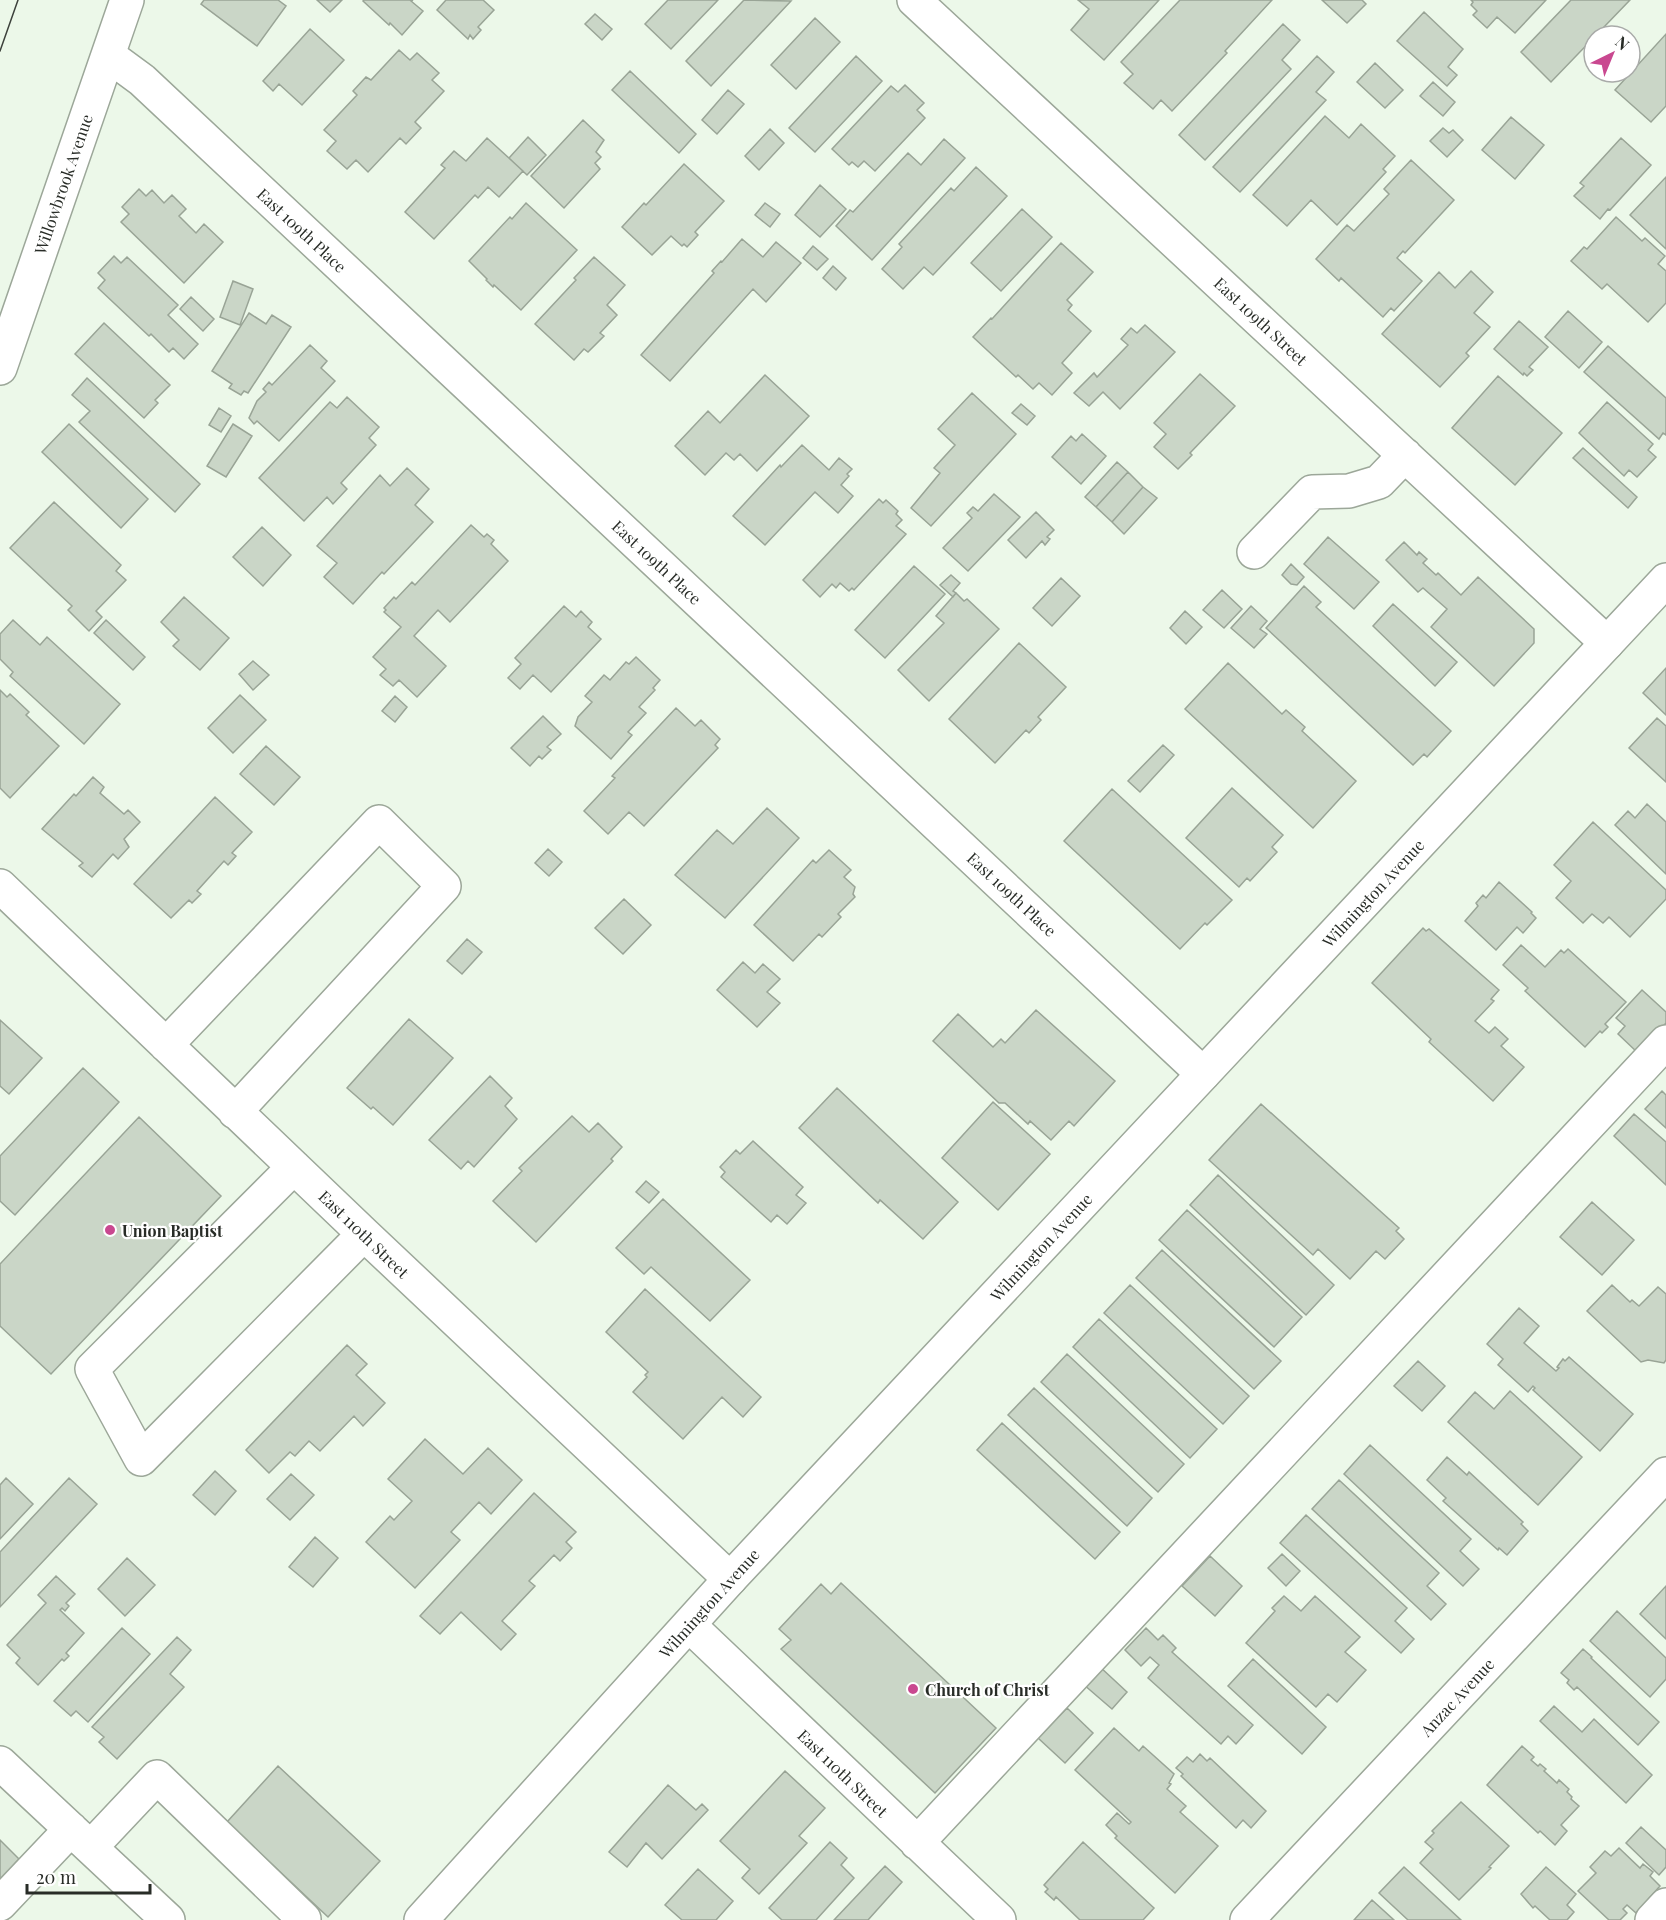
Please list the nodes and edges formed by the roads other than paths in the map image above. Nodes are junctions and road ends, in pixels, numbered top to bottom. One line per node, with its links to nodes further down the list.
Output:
1 (127, 0): 3 (street, Willowbrook Avenue)
2 (914, 0): 5 (street, East 109th Street)
3 (108, 55): 4 (street, Willowbrook Avenue); 12 (street, East 109th Place)
4 (0, 368)
5 (1405, 455): 6 (street); 8 (street, East 109th Street)
6 (1254, 552)
7 (1666, 580): 8 (street, Wilmington Avenue)
8 (1607, 643): 12 (street, Wilmington Avenue)
9 (0, 886): 11 (street, East 110th Street)
10 (1666, 1042): 21 (street)
11 (166, 1045): 13 (street, East 110th Street); 13 (street)
12 (1203, 1074): 17 (street, Wilmington Avenue)
13 (236, 1112): 14 (street, East 110th Street)
14 (294, 1167): 15 (street, East 110th Street); 15 (street)
15 (364, 1234): 17 (street, East 110th Street)
16 (1666, 1474): 28 (street, Anzac Avenue)
17 (730, 1579): 18 (street, Wilmington Avenue)
18 (689, 1625): 21 (street, East 110th Street); 26 (street, Wilmington Avenue)
19 (0, 1763): 20 (street)
20 (81, 1838): 22 (street); 24 (street); 25 (street)
21 (917, 1844): 27 (street, East 110th Street)
22 (0, 1904)
23 (1666, 1905): 29 (street)
24 (304, 1919)
25 (168, 1920)
26 (421, 1920)
27 (999, 1920)
28 (1247, 1920)
29 (1652, 1920)

